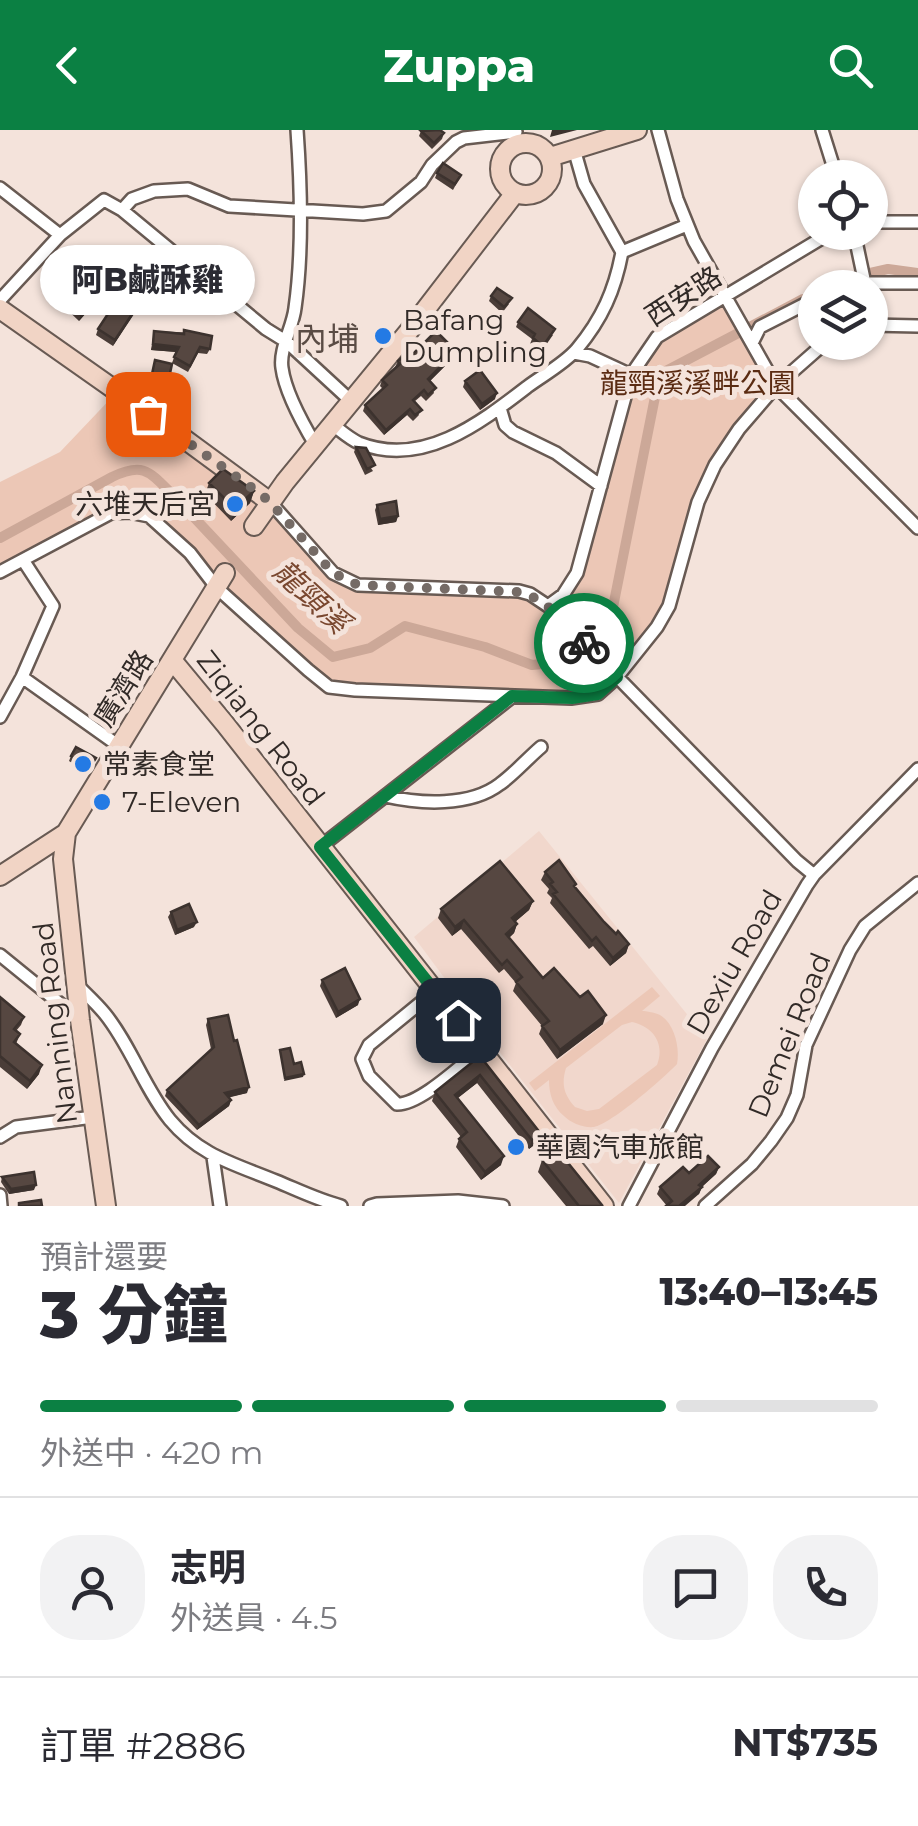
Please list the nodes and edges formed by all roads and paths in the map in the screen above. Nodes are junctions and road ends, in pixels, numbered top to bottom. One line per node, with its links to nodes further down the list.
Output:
1 (297, 130): 12 (street)
2 (637, 130): 6 (main road)
3 (658, 130): 15 (street)
4 (822, 130): 8 (street)
5 (517, 135): 7 (main road); 10 (main road); 12 (street)
6 (574, 149): 7 (main road); 18 (street)
7 (550, 157): 10 (main road)
8 (831, 160)
9 (0, 188): 16 (street)
10 (515, 193): 33 (main road)
11 (122, 210): 12 (street); 16 (street); 28 (street)
12 (299, 210): 28 (street)
13 (888, 222): 14 (street)
14 (918, 222)
15 (687, 226): 18 (street); 21 (street)
16 (60, 235): 22 (street)
17 (802, 250): 21 (street, 西安路)
18 (622, 252): 29 (street)
19 (888, 282): 20 (street)
20 (918, 283)
21 (726, 296): 27 (street); 31 (street, 西安路)
22 (0, 300)
23 (798, 307): 27 (street)
24 (0, 309): 38 (main road)
25 (888, 325): 26 (street)
26 (918, 326)
27 (751, 341): 32 (street)
28 (287, 342): 33 (street); 36 (street)
29 (574, 353): 31 (street); 34 (street)
30 (806, 360): 32 (street)
31 (631, 375): 37 (street, 西安路)
32 (776, 386): 40 (street); 47 (street)
33 (352, 401): 35 (main road)
34 (500, 408): 35 (street); 37 (street)
35 (333, 425): 36 (main road)
36 (316, 446): 38 (main road)
37 (601, 486): 44 (street, 西安路)
38 (270, 502): 39 (main road); 44 (street)
39 (254, 526)
40 (918, 528)
41 (23, 560): 42 (street); 43 (street); 46 (street)
42 (0, 572)
43 (221, 580): 45 (main road, 廣濟路); 48 (street)
44 (548, 606): 47 (street)
45 (172, 660): 50 (main road, 廣濟路); 55 (main road, Ziqiang Road)
46 (22, 677): 49 (street); 50 (street)
47 (617, 677): 48 (street); 56 (street)
48 (512, 696): 53 (street)
49 (0, 717)
50 (119, 746): 54 (main road, 廣濟路)
51 (540, 747): 53 (street)
52 (918, 768): 56 (street, Dexiu Road)
53 (384, 796): 55 (street)
54 (66, 833): 57 (main road); 60 (main road, Nanning Road)
55 (320, 847): 61 (main road, Ziqiang Road)
56 (814, 875): 75 (street, Dexiu Road)
57 (0, 876)
58 (918, 884): 76 (street, Demei Road)
59 (0, 955): 62 (street)
60 (78, 986): 62 (main road, Nanning Road); 66 (street)
61 (435, 990): 63 (main road, Ziqiang Road); 63 (street)
62 (80, 1020): 64 (main road, Nanning Road)
63 (482, 1049): 74 (main road, Ziqiang Road)
64 (93, 1117): 65 (street); 69 (main road, Nanning Road)
65 (0, 1137)
66 (213, 1157): 70 (street); 71 (street)
67 (0, 1195): 68 (street)
68 (2, 1206)
69 (106, 1206)
70 (220, 1206)
71 (342, 1206)
72 (370, 1206): 73 (street)
73 (503, 1206)
74 (604, 1206)
75 (629, 1206)
76 (705, 1206)

